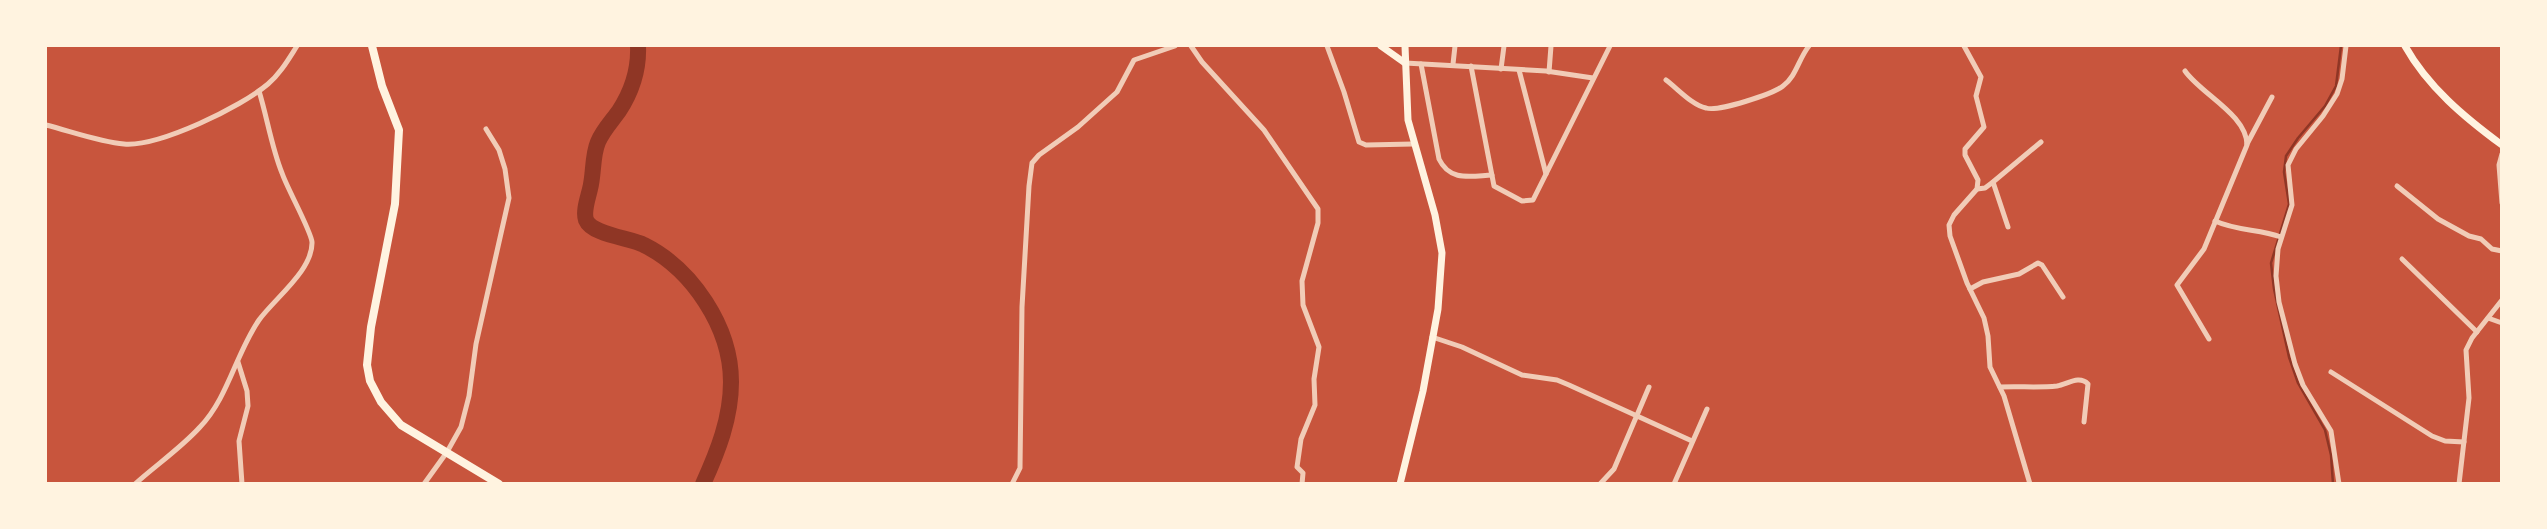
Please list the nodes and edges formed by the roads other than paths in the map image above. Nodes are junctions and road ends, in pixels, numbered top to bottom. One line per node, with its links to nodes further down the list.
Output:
1 (297, 46): 26 (street)
2 (372, 46): 63 (main road)
3 (1175, 46): 68 (street)
4 (1191, 46): 69 (street)
5 (1327, 46): 31 (street)
6 (1381, 46): 16 (main road)
7 (1405, 46): 16 (main road)
8 (1455, 46): 18 (street)
9 (1504, 46): 20 (street)
10 (1551, 46): 23 (street)
11 (1610, 46): 24 (street)
12 (1809, 46): 25 (street)
13 (1964, 46): 39 (street)
14 (2346, 46): 43 (street)
15 (2404, 46): 33 (main road)
16 (1405, 63): 17 (street); 31 (main road)
17 (1421, 64): 18 (street); 36 (street)
18 (1453, 64): 19 (street)
19 (1471, 66): 20 (street); 36 (street)
20 (1501, 69): 21 (street)
21 (1519, 70): 23 (street); 35 (street)
22 (2185, 71): 32 (street)
23 (1549, 72): 24 (street)
24 (1593, 78): 35 (street)
25 (1667, 80)
26 (259, 91): 28 (street); 54 (street)
27 (2272, 97): 32 (street)
28 (46, 125)
29 (486, 129): 63 (street)
30 (2041, 142): 37 (street)
31 (1413, 144): 52 (main road)
32 (2247, 145): 41 (street)
33 (2501, 145)
34 (2501, 154): 40 (street)
35 (1546, 174): 36 (street)
36 (1492, 175)
37 (1993, 182): 39 (street); 42 (street)
38 (2397, 186): 44 (street)
39 (1977, 189): 46 (street)
40 (2501, 203)
41 (2215, 221): 43 (street); 53 (street)
42 (2008, 226)
43 (2281, 237): 74 (street)
44 (2501, 251)
45 (2402, 259): 51 (street)
46 (1970, 289): 47 (street); 57 (street)
47 (2063, 297)
48 (2501, 300): 49 (street)
49 (2488, 318): 50 (street); 51 (street)
50 (2501, 323)
51 (2477, 332): 62 (street)
52 (1432, 337): 59 (street); 70 (main road)
53 (2209, 338)
54 (238, 362): 64 (street); 65 (street)
55 (2331, 372): 62 (street)
56 (1650, 387): 59 (street)
57 (2000, 387): 60 (street); 73 (street)
58 (1707, 409): 61 (street)
59 (1636, 415): 61 (street); 71 (street)
60 (2084, 422)
61 (1692, 441): 72 (street)
62 (2464, 442): 75 (street)
63 (447, 452): 66 (street); 67 (main road)
64 (135, 484)
65 (242, 484)
66 (424, 484)
67 (499, 484)
68 (1012, 484)
69 (1302, 484)
70 (1400, 484)
71 (1600, 484)
72 (1674, 484)
73 (2030, 484)
74 (2339, 484)
75 (2459, 484)

